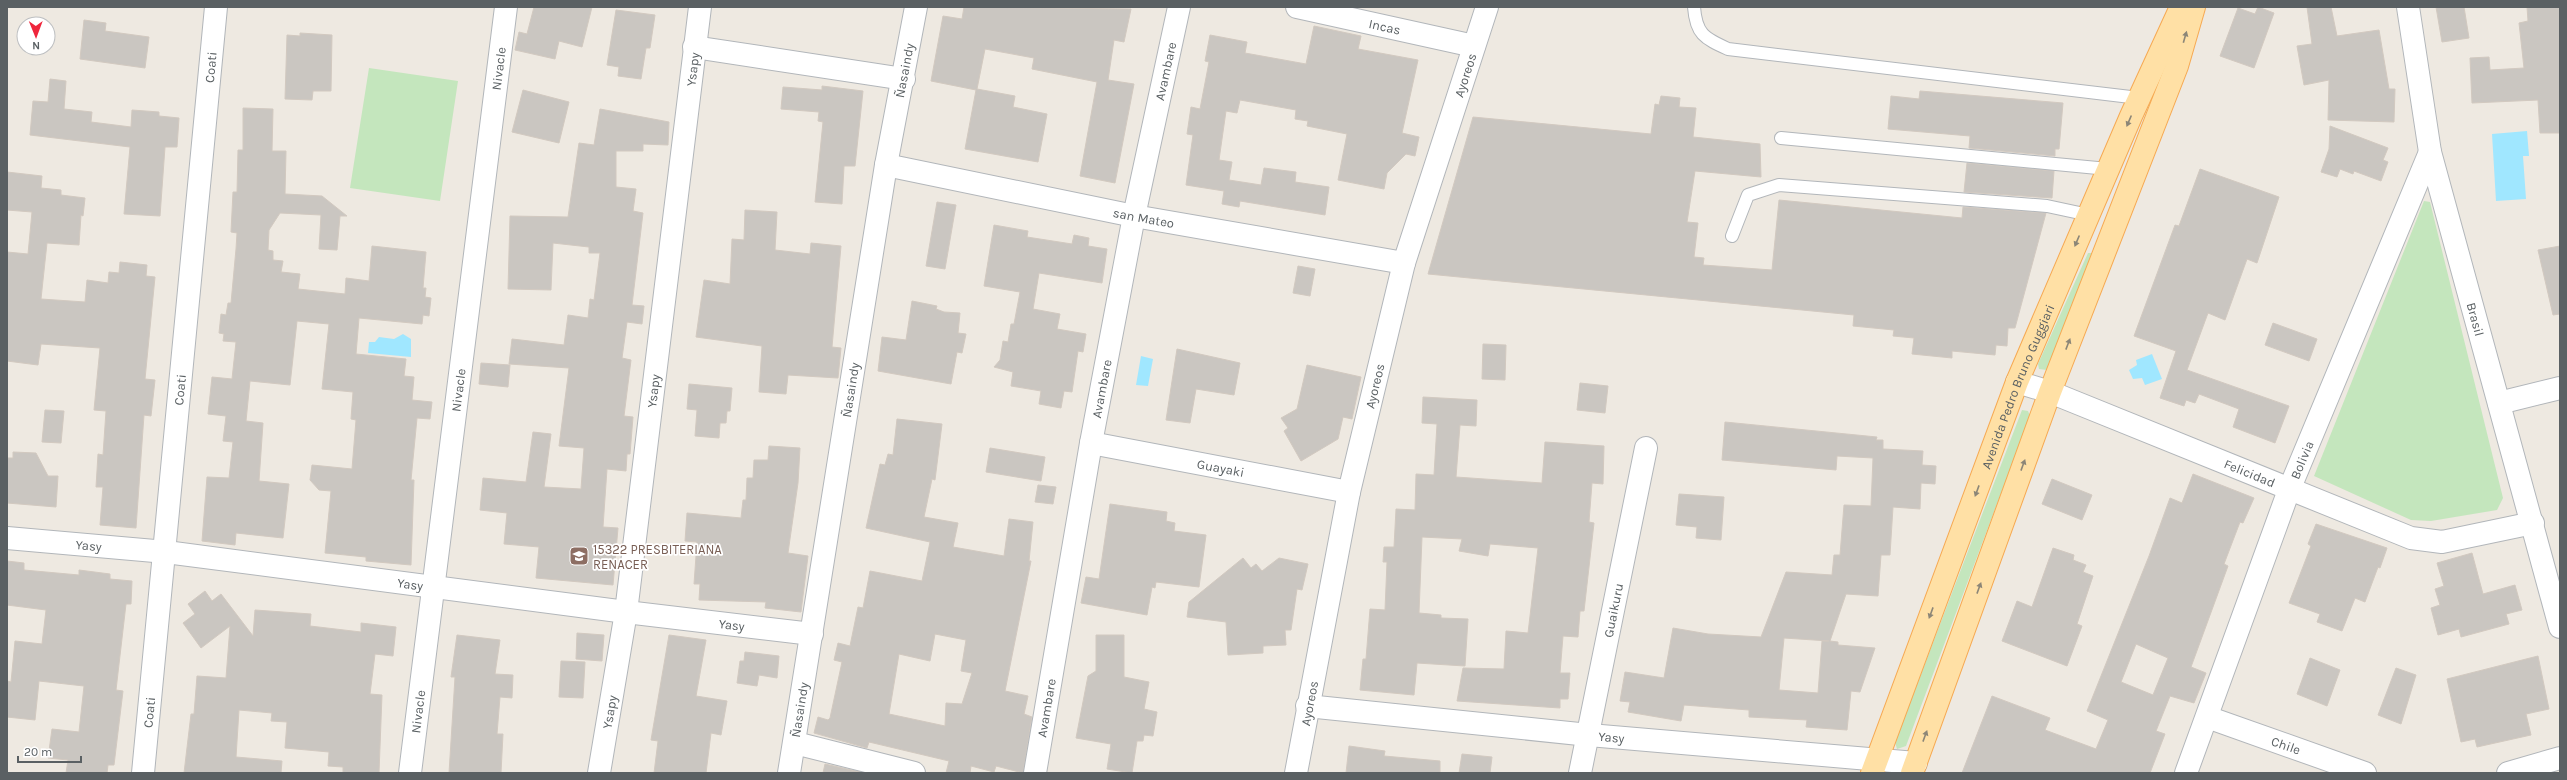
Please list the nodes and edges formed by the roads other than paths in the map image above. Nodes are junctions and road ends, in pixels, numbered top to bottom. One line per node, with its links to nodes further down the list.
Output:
1 (216, 7): 34 (street, Coati)
2 (506, 7): 35 (street, Nivacle)
3 (700, 7): 13 (street, Ysapy)
4 (916, 7): 14 (street, Ñasaindy)
5 (1178, 7): 21 (street, Avambare)
6 (1297, 7): 12 (street, Incas)
7 (1487, 7): 12 (street, Ayoreos)
8 (1694, 7): 15 (lane)
9 (2180, 7): 15 (main road, Avenida Pedro Bruno Guggiari)
10 (2194, 7): 26 (main road, one-way to 10)
11 (2408, 7): 17 (street, Brasil)
12 (1474, 46): 23 (street, Ayoreos)
13 (694, 47): 14 (street); 36 (street, Ysapy)
14 (904, 79): 18 (street, Ñasaindy)
15 (2139, 98): 19 (main road, Avenida Pedro Bruno Guggiari, one-way to 19)
16 (1781, 138): 19 (lane)
17 (2430, 152): 27 (street, Brasil); 30 (street, Bolivia)
18 (886, 165): 21 (street, san Mateo); 38 (street, Ñasaindy)
19 (2108, 169): 20 (main road, Avenida Pedro Bruno Guggiari)
20 (2089, 215): 22 (lane); 24 (main road, Avenida Pedro Bruno Guggiari, one-way to 24)
21 (1134, 216): 23 (street, san Mateo); 28 (street, Avambare)
22 (1732, 236)
23 (1404, 264): 31 (street, Ayoreos)
24 (2017, 382): 26 (street, Felicidad); 44 (main road, Avenida Pedro Bruno Guggiari, one-way to 44)
25 (2560, 388): 27 (street)
26 (2050, 392): 30 (street, Felicidad); 45 (main road, one-way to 26)
27 (2499, 403): 32 (street, Brasil)
28 (1092, 443): 31 (street, Guayaki); 51 (street, Avambare)
29 (1646, 448): 41 (street, Guaikuru)
30 (2289, 490): 32 (street, Felicidad); 40 (street, Bolivia)
31 (1349, 492): 39 (street, Ayoreos)
32 (2533, 523): 37 (street, Brasil)
33 (7, 538): 34 (street, Yasy)
34 (166, 552): 35 (street, Yasy); 46 (street, Coati)
35 (433, 587): 36 (street, Yasy); 47 (street, Nivacle)
36 (626, 612): 38 (street, Yasy); 48 (street, Ysapy)
37 (2560, 627)
38 (812, 634): 42 (street, Ñasaindy)
39 (1307, 706): 41 (street, Yasy); 52 (street, Ayoreos)
40 (2208, 717): 54 (street, Bolivia); 55 (street, Chile)
41 (1589, 735): 44 (street, Yasy); 53 (street, Guaikuru)
42 (795, 743): 49 (street, Ñasaindy); 50 (street)
43 (2560, 758): 56 (street)
44 (1874, 766): 45 (street, Yasy)
45 (1914, 768)
46 (143, 773)
47 (410, 773)
48 (599, 773)
49 (789, 773)
50 (914, 773)
51 (1035, 773)
52 (1296, 773)
53 (1580, 773)
54 (2186, 773)
55 (2366, 773)
56 (2508, 773)

